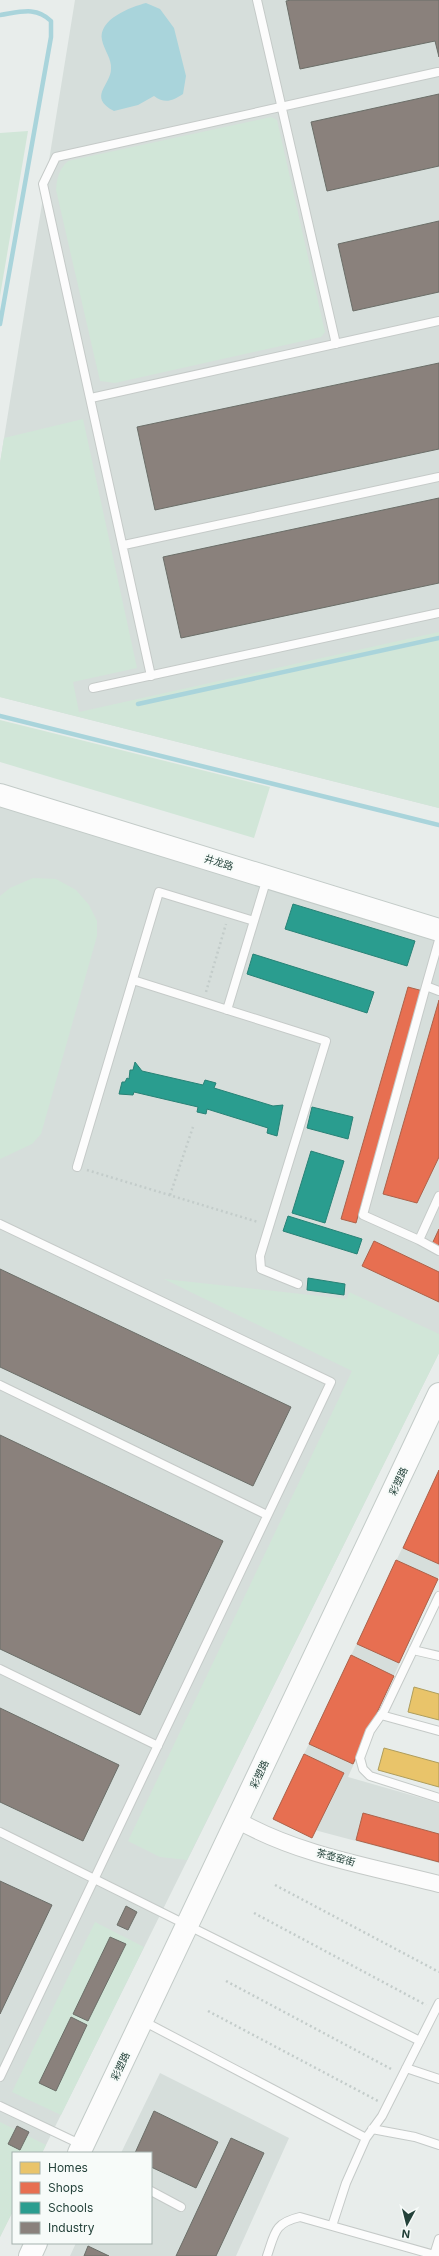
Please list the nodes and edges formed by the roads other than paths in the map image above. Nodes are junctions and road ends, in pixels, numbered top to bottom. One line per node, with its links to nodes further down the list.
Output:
1 (257, 0): 3 (lane)
2 (438, 72): 3 (lane)
3 (281, 107): 5 (lane); 6 (lane)
4 (439, 321): 5 (lane)
5 (336, 344): 6 (lane)
6 (91, 398): 8 (lane)
7 (439, 477): 8 (lane)
8 (124, 545): 10 (lane)
9 (439, 613): 10 (lane)
10 (151, 676): 11 (lane)
11 (93, 688)
12 (0, 795): 13 (street, 井龙路)
13 (267, 877): 14 (lane); 15 (street, 井龙路)
14 (254, 921): 17 (lane); 20 (lane)
15 (439, 930)
16 (439, 940): 18 (lane)
17 (133, 980): 20 (lane); 21 (lane)
18 (426, 986): 19 (lane); 24 (lane)
19 (439, 991)
20 (227, 1010): 26 (lane)
21 (77, 1167)
22 (439, 1196): 24 (lane)
23 (0, 1224): 29 (lane)
24 (419, 1240): 25 (lane)
25 (439, 1251)
26 (298, 1284)
27 (0, 1385): 29 (lane)
28 (439, 1394): 38 (street, 彩塑路)
29 (267, 1515): 36 (lane)
30 (439, 1596): 31 (lane)
31 (413, 1650): 32 (lane); 34 (lane)
32 (439, 1656)
33 (0, 1669): 36 (lane)
34 (381, 1715): 35 (lane); 37 (lane)
35 (439, 1731)
36 (158, 1746): 40 (lane)
37 (439, 1798)
38 (237, 1820): 41 (street, 茶壶窑街); 42 (street, 彩塑路)
39 (0, 1832): 40 (lane)
40 (94, 1878): 42 (lane); 47 (lane)
41 (439, 1884)
42 (188, 1924): 44 (street, 彩塑路); 45 (lane)
43 (437, 2007): 45 (lane)
44 (142, 2020): 51 (lane); 53 (street, 彩塑路)
45 (420, 2041): 46 (lane)
46 (404, 2071): 48 (lane); 50 (lane)
47 (0, 2077)
48 (439, 2079)
49 (0, 2106): 53 (lane)
50 (372, 2130): 51 (lane); 52 (lane)
51 (366, 2138): 56 (lane)
52 (439, 2145)
53 (81, 2151)
54 (152, 2191): 55 (lane)
55 (181, 2207)
56 (332, 2226): 60 (lane); 61 (lane)
57 (439, 2239): 61 (lane)
58 (36, 2244): 59 (street)
59 (30, 2256)
60 (267, 2256)
61 (436, 2256)

